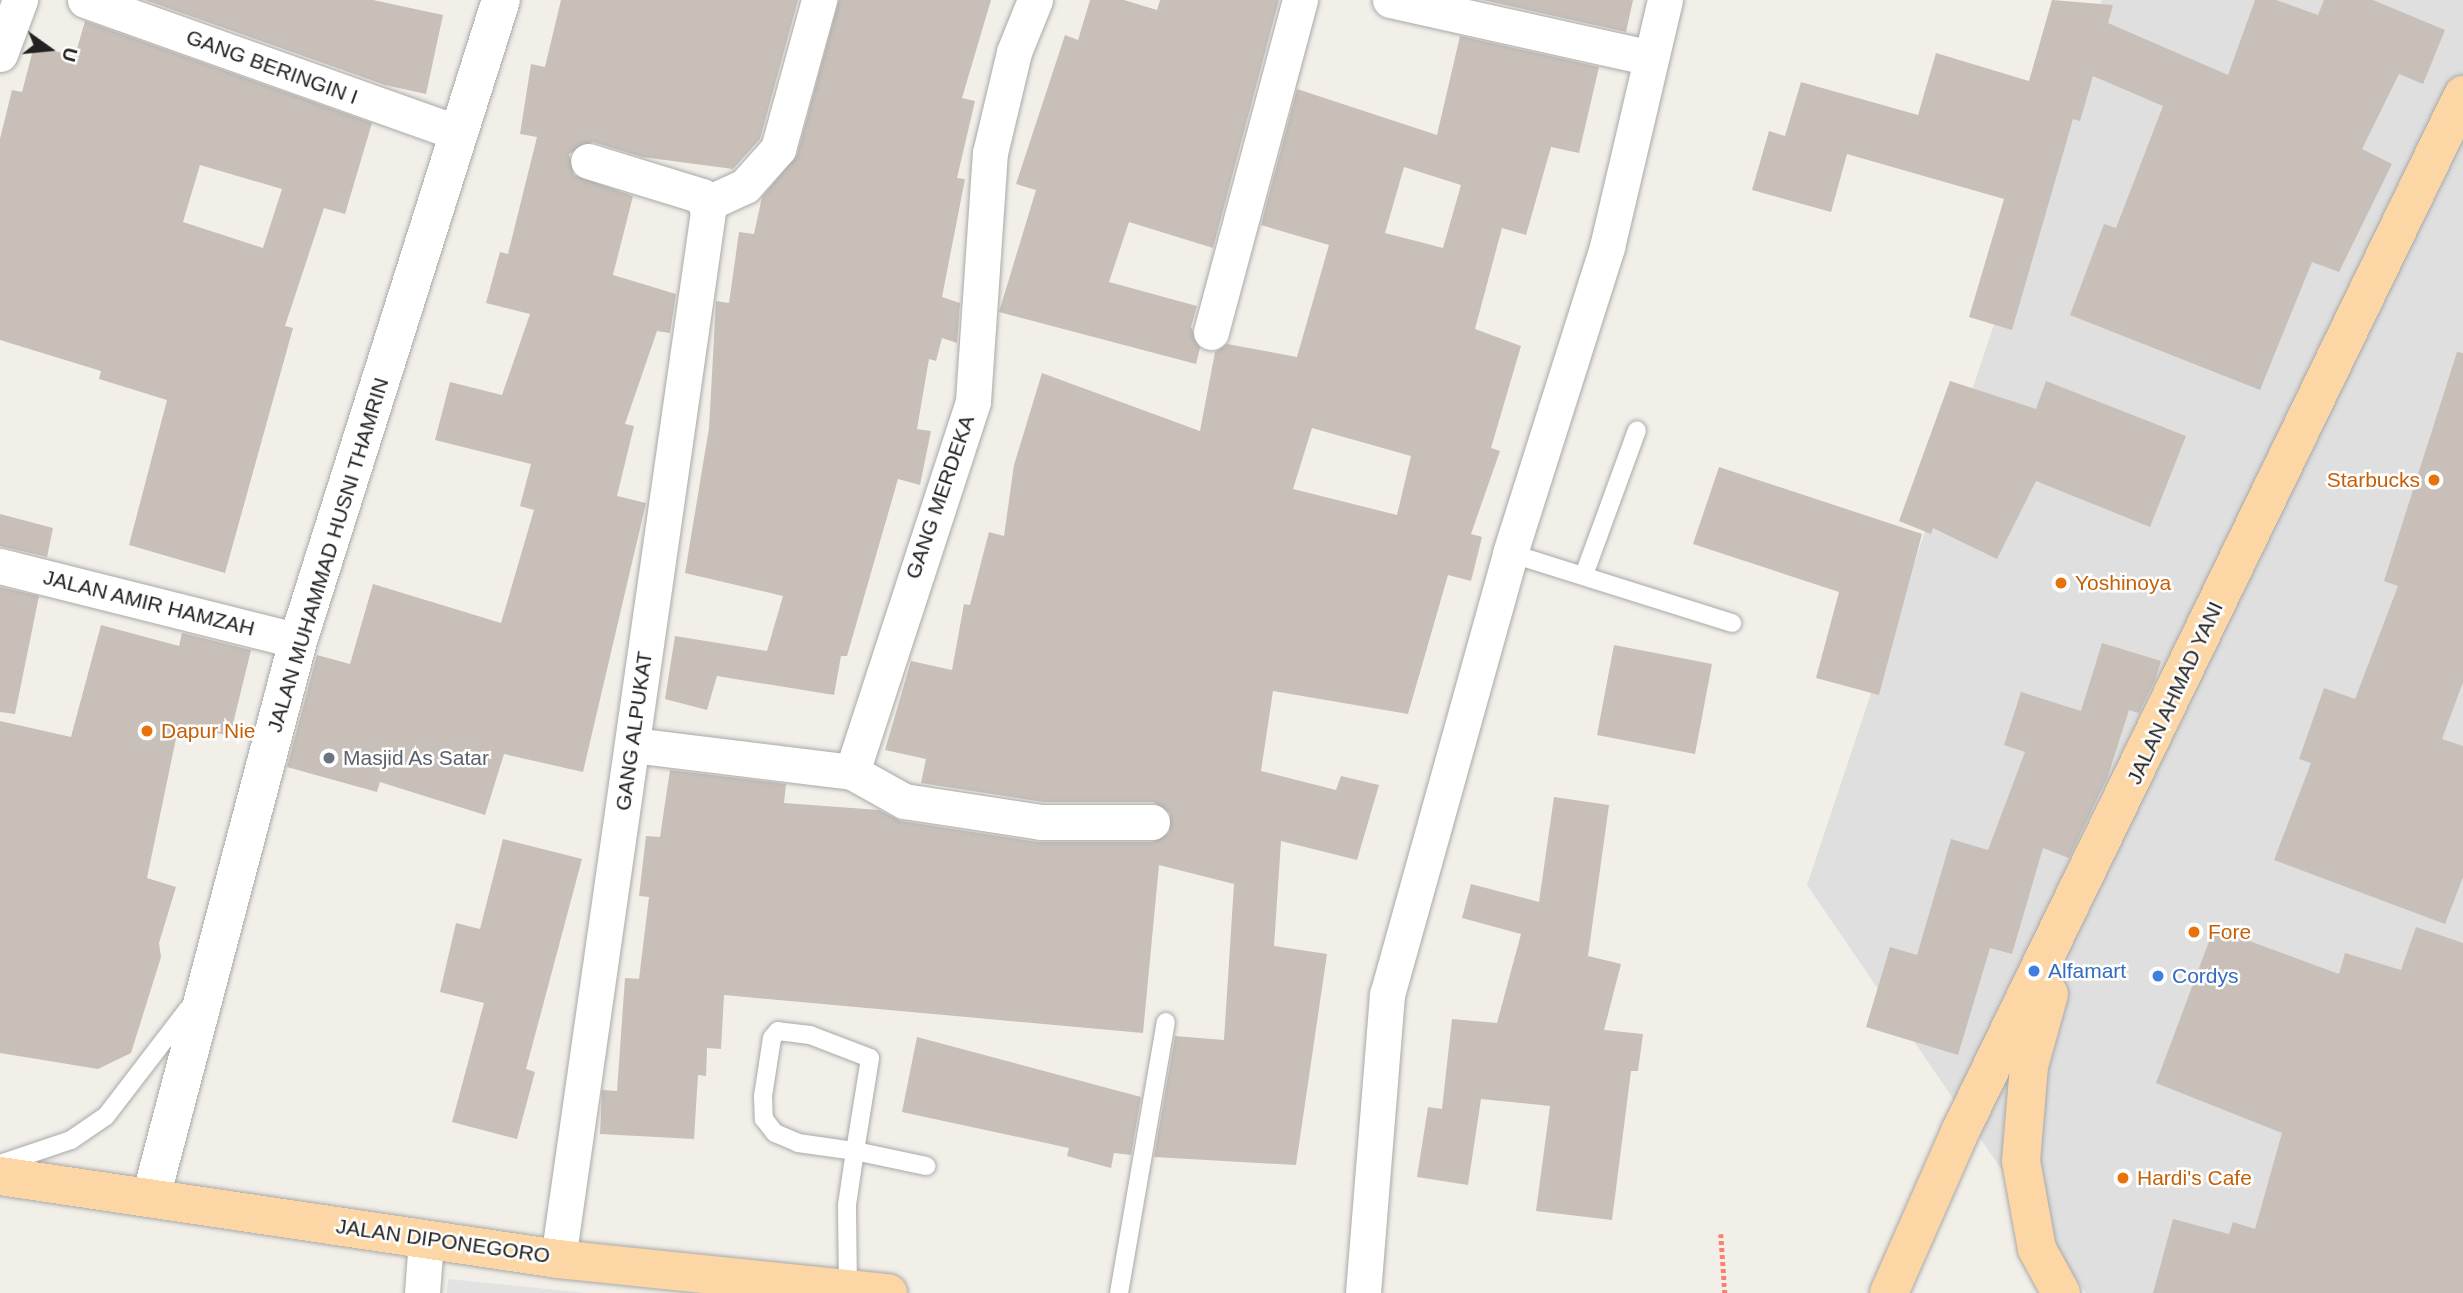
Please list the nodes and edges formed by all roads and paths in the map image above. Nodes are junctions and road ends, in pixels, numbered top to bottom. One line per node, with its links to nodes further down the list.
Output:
1 (20, 0): 9 (street)
2 (85, 0): 12 (street, GANG BERINGIN I)
3 (501, 0): 12 (street, JALAN MUHAMMAD HUSNI THAMRIN)
4 (819, 0): 14 (street)
5 (1035, 0): 23 (street, GANG MERDEKA)
6 (1300, 0): 15 (street)
7 (1390, 0): 10 (street)
8 (1665, 0): 10 (street)
9 (0, 54)
10 (1651, 58): 17 (street)
11 (2463, 95): 25 (main road, JALAN AHMAD YANI)
12 (459, 133): 21 (street, JALAN MUHAMMAD HUSNI THAMRIN)
13 (587, 161): 14 (street)
14 (708, 203): 22 (street, GANG ALPUKAT)
15 (1211, 332)
16 (1637, 430): 19 (lane)
17 (1510, 553): 19 (lane); 40 (street)
18 (0, 566): 21 (street, JALAN AMIR HAMZAH)
19 (1584, 575): 20 (lane)
20 (1732, 622)
21 (298, 640): 26 (street, JALAN MUHAMMAD HUSNI THAMRIN)
22 (633, 745): 23 (street); 35 (street, GANG ALPUKAT)
23 (852, 772): 24 (street)
24 (1152, 822)
25 (2070, 915): 42 (main road, JALAN AHMAD YANI); 43 (main road)
26 (213, 971): 29 (lane); 32 (street, JALAN MUHAMMAD HUSNI THAMRIN)
27 (1166, 1022): 39 (lane)
28 (855, 1152): 28 (lane); 30 (lane); 36 (lane)
29 (0, 1164)
30 (926, 1166)
31 (0, 1176): 32 (main road, JALAN DIPONEGORO)
32 (151, 1197): 34 (main road, JALAN DIPONEGORO)
33 (1721, 1234): 41 (path)
34 (426, 1240): 35 (main road, JALAN DIPONEGORO); 37 (street)
35 (558, 1259): 36 (main road, JALAN DIPONEGORO)
36 (848, 1291): 38 (main road, JALAN DIPONEGORO)
37 (422, 1293)
38 (888, 1293)
39 (1119, 1293)
40 (1363, 1293)
41 (1725, 1293)
42 (1889, 1293)
43 (2061, 1293)

